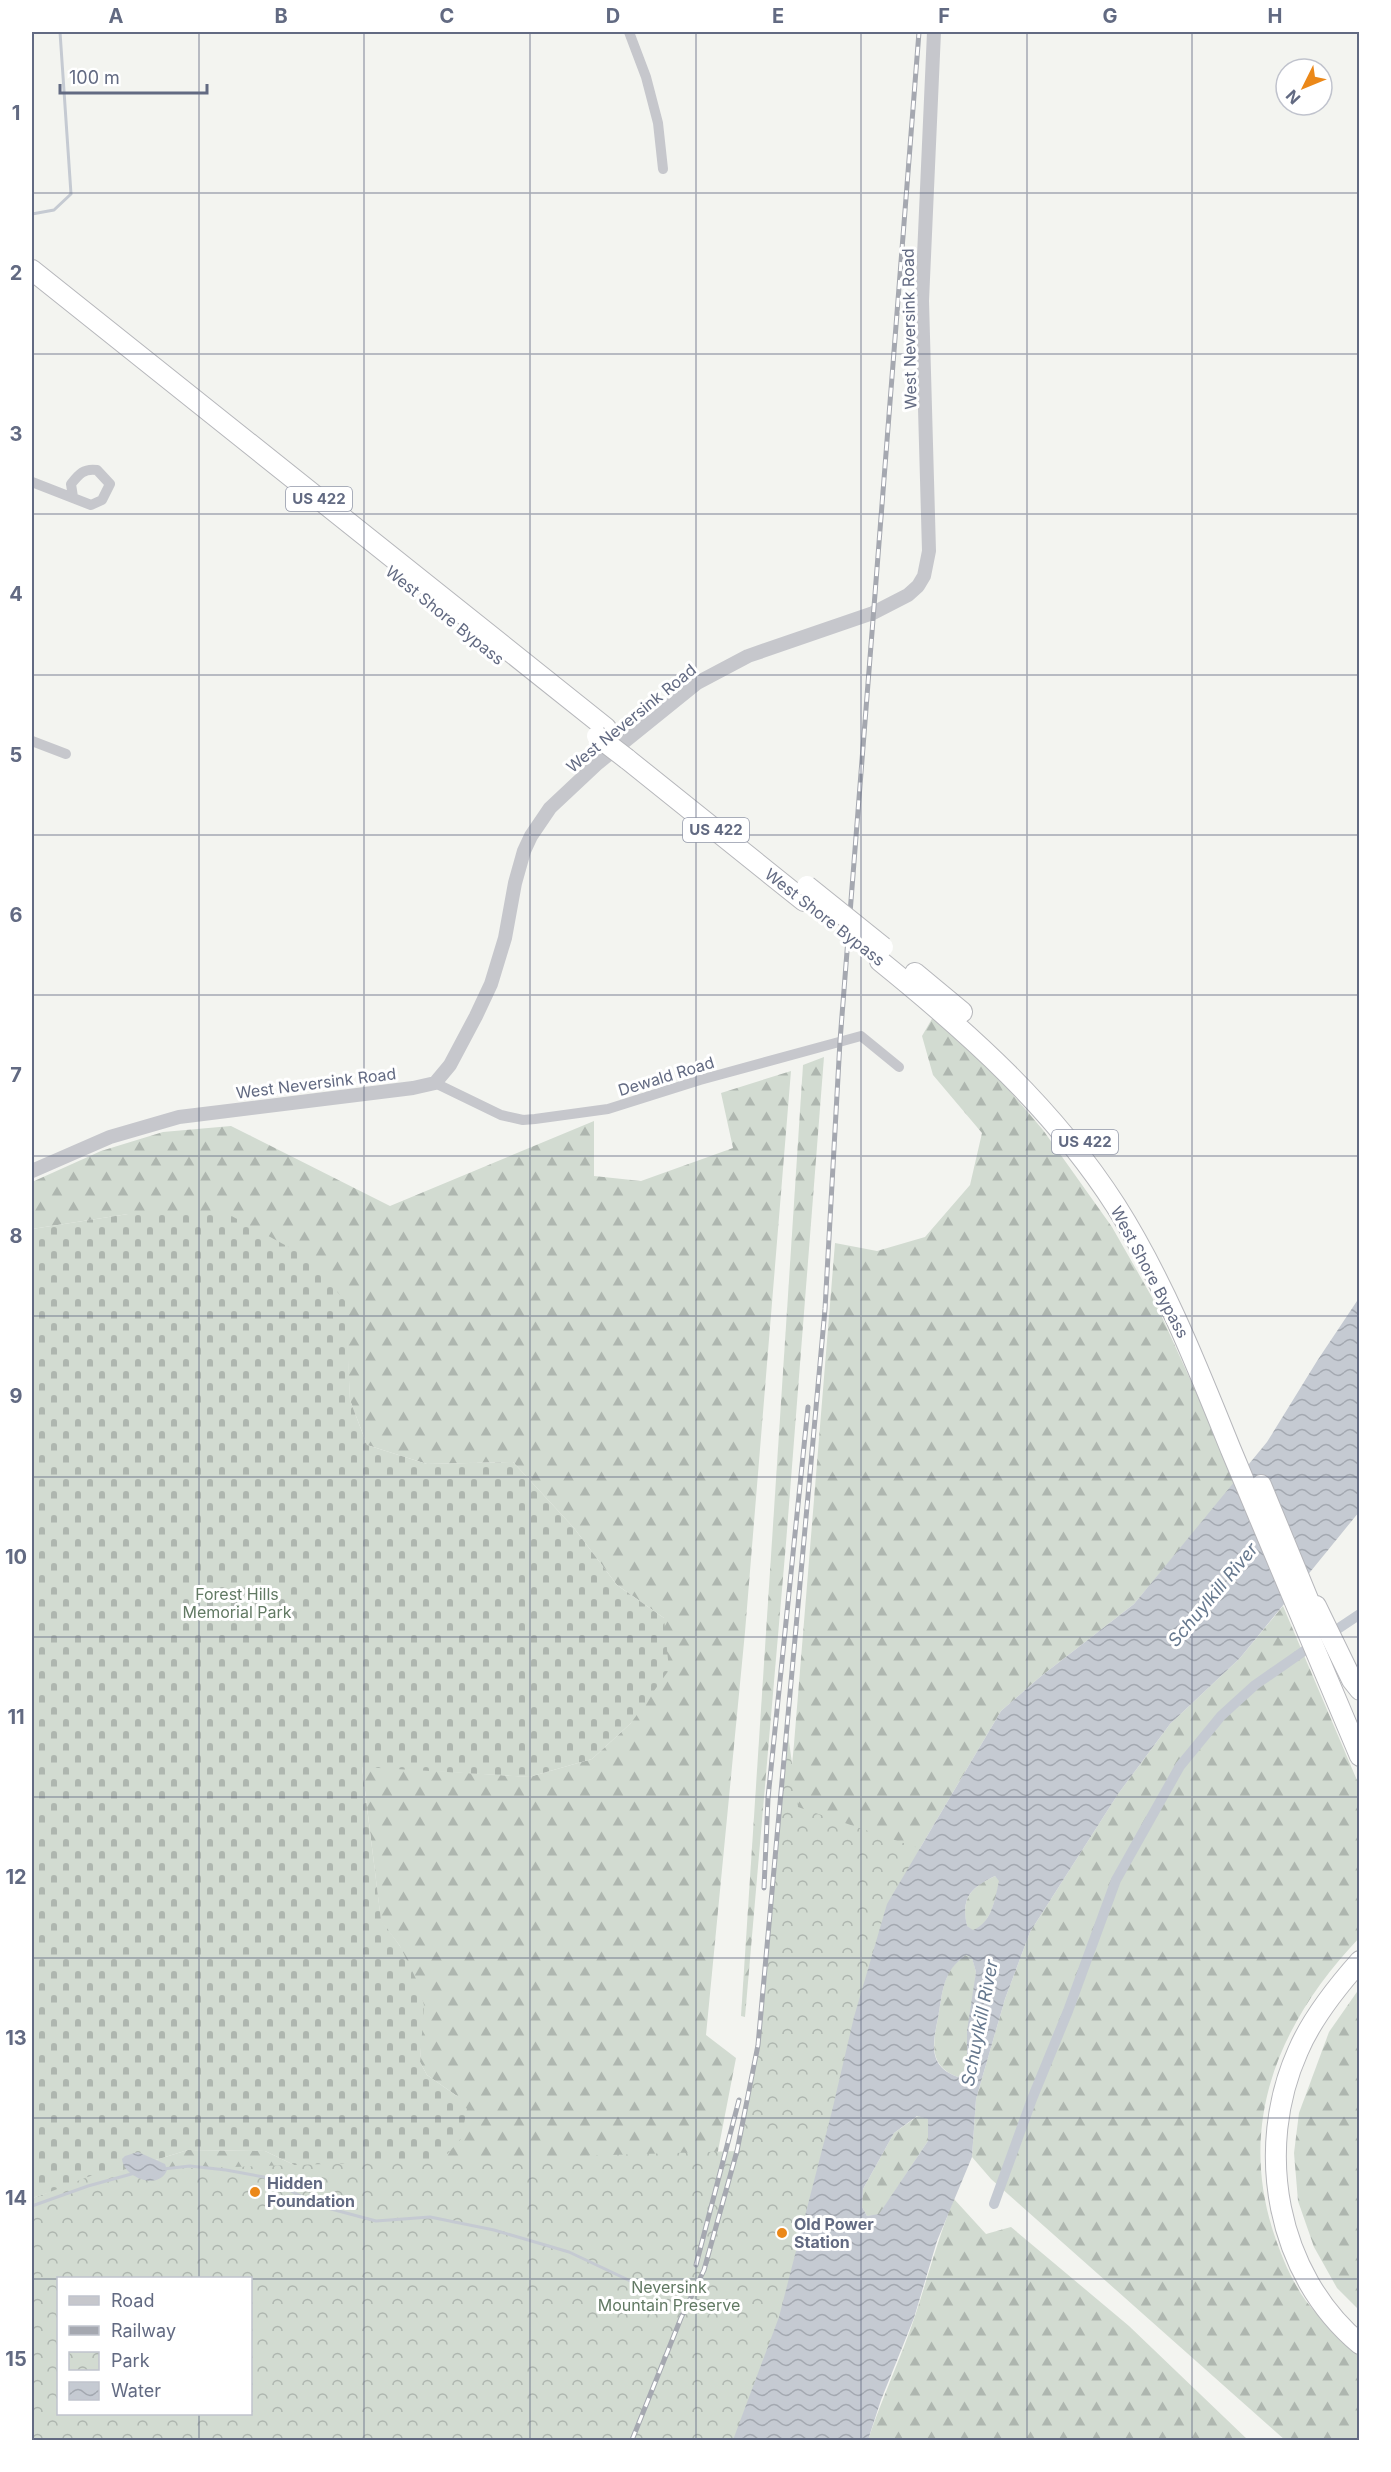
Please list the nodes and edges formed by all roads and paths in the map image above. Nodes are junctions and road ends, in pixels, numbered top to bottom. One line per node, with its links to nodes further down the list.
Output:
1 (629, 32): 3 (street)
2 (934, 32): 12 (street, West Neversink Road)
3 (663, 169)
4 (32, 270): 8 (highway, West Shore Bypass / US 422)
5 (32, 286): 8 (highway, West Shore Bypass / US 422)
6 (32, 482): 7 (street)
7 (74, 497)
8 (602, 732): 14 (highway, West Shore Bypass / US 422, bridge)
9 (32, 741): 10 (street)
10 (66, 754)
11 (899, 1067): 12 (street, Dewald Road)
12 (435, 1083): 13 (street, West Neversink Road)
13 (32, 1171)
14 (1215, 1394): 15 (highway, West Shore Bypass / US 422); 15 (highway, West Shore Bypass / US 422)
15 (1328, 1651): 16 (highway); 17 (highway, West Shore Bypass / US 422); 18 (highway, West Shore Bypass / US 422)
16 (1359, 1690)
17 (1359, 1722)
18 (1359, 1756)
19 (1359, 1961): 22 (highway)
20 (1359, 1973): 21 (highway)
21 (1359, 2326)
22 (1359, 2344)

